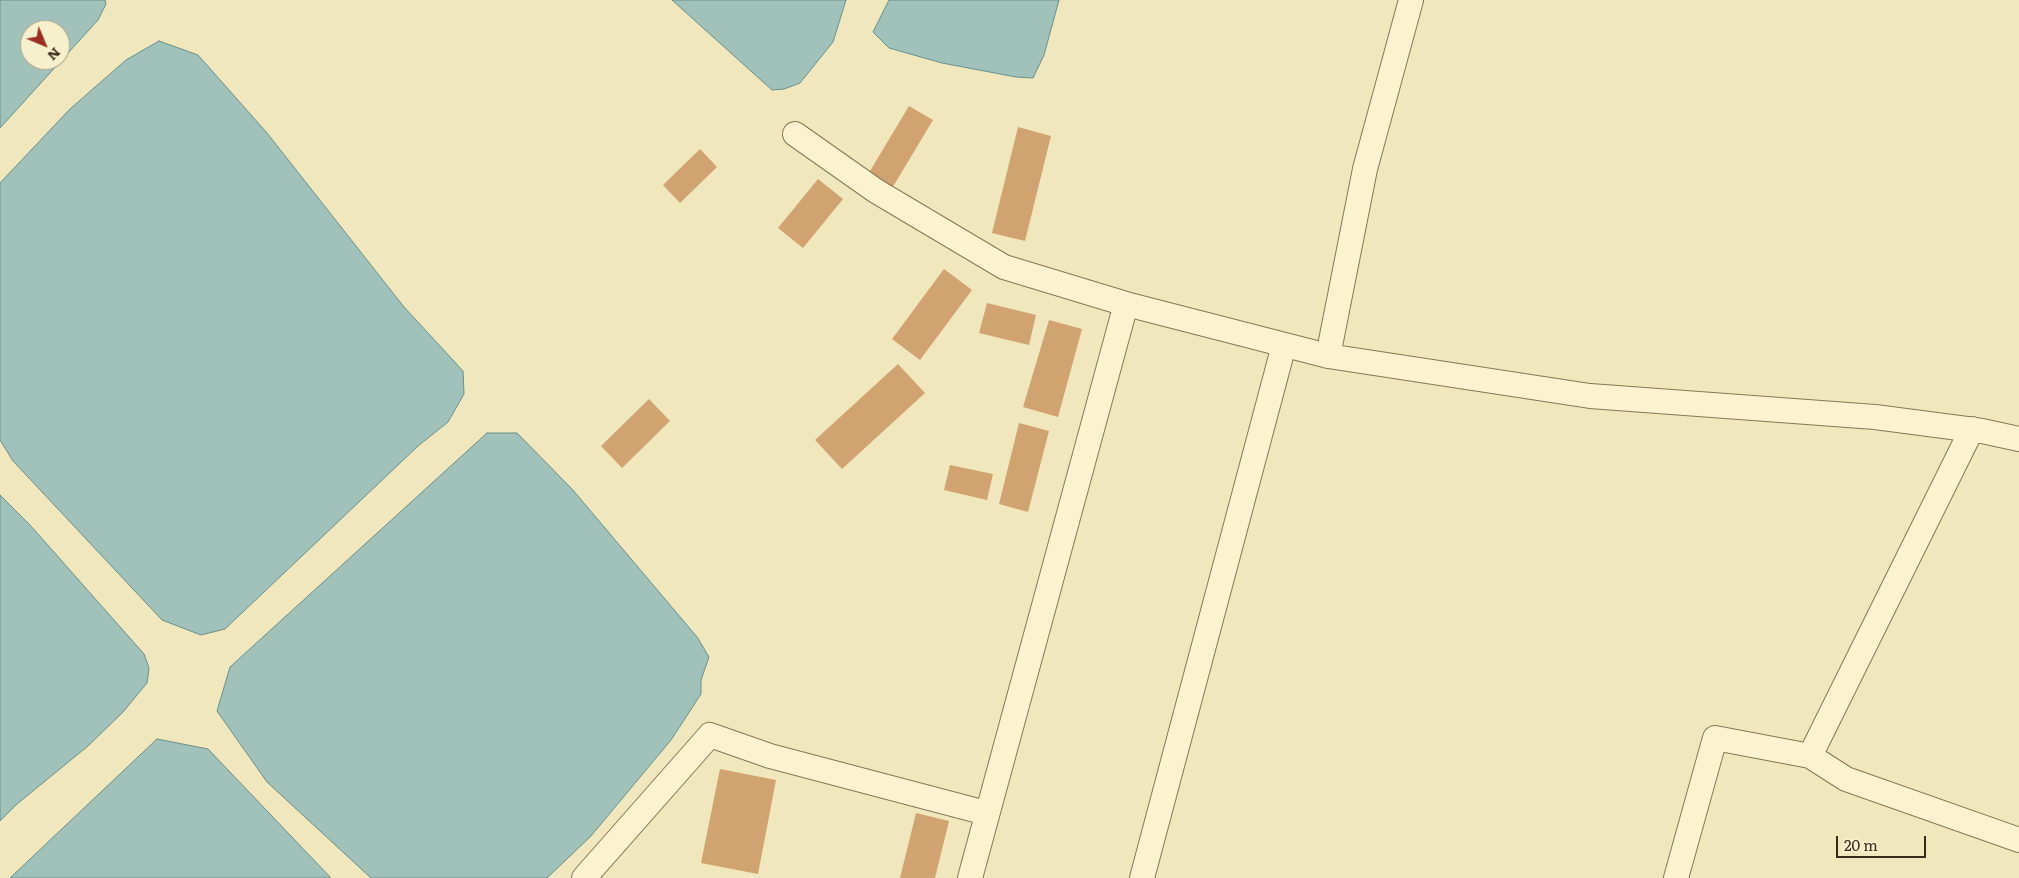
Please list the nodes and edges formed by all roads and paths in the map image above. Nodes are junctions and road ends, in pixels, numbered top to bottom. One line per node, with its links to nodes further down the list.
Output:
1 (1411, 0): 5 (street)
2 (795, 134): 3 (street)
3 (1126, 304): 4 (street); 9 (street)
4 (1284, 345): 5 (street); 13 (street)
5 (1328, 356): 6 (street)
6 (1972, 429): 7 (street); 8 (street)
7 (2019, 439)
8 (1810, 756): 10 (street); 14 (street)
9 (986, 813): 11 (street); 12 (street)
10 (2019, 840)
11 (584, 878)
12 (970, 878)
13 (1142, 878)
14 (1676, 878)

